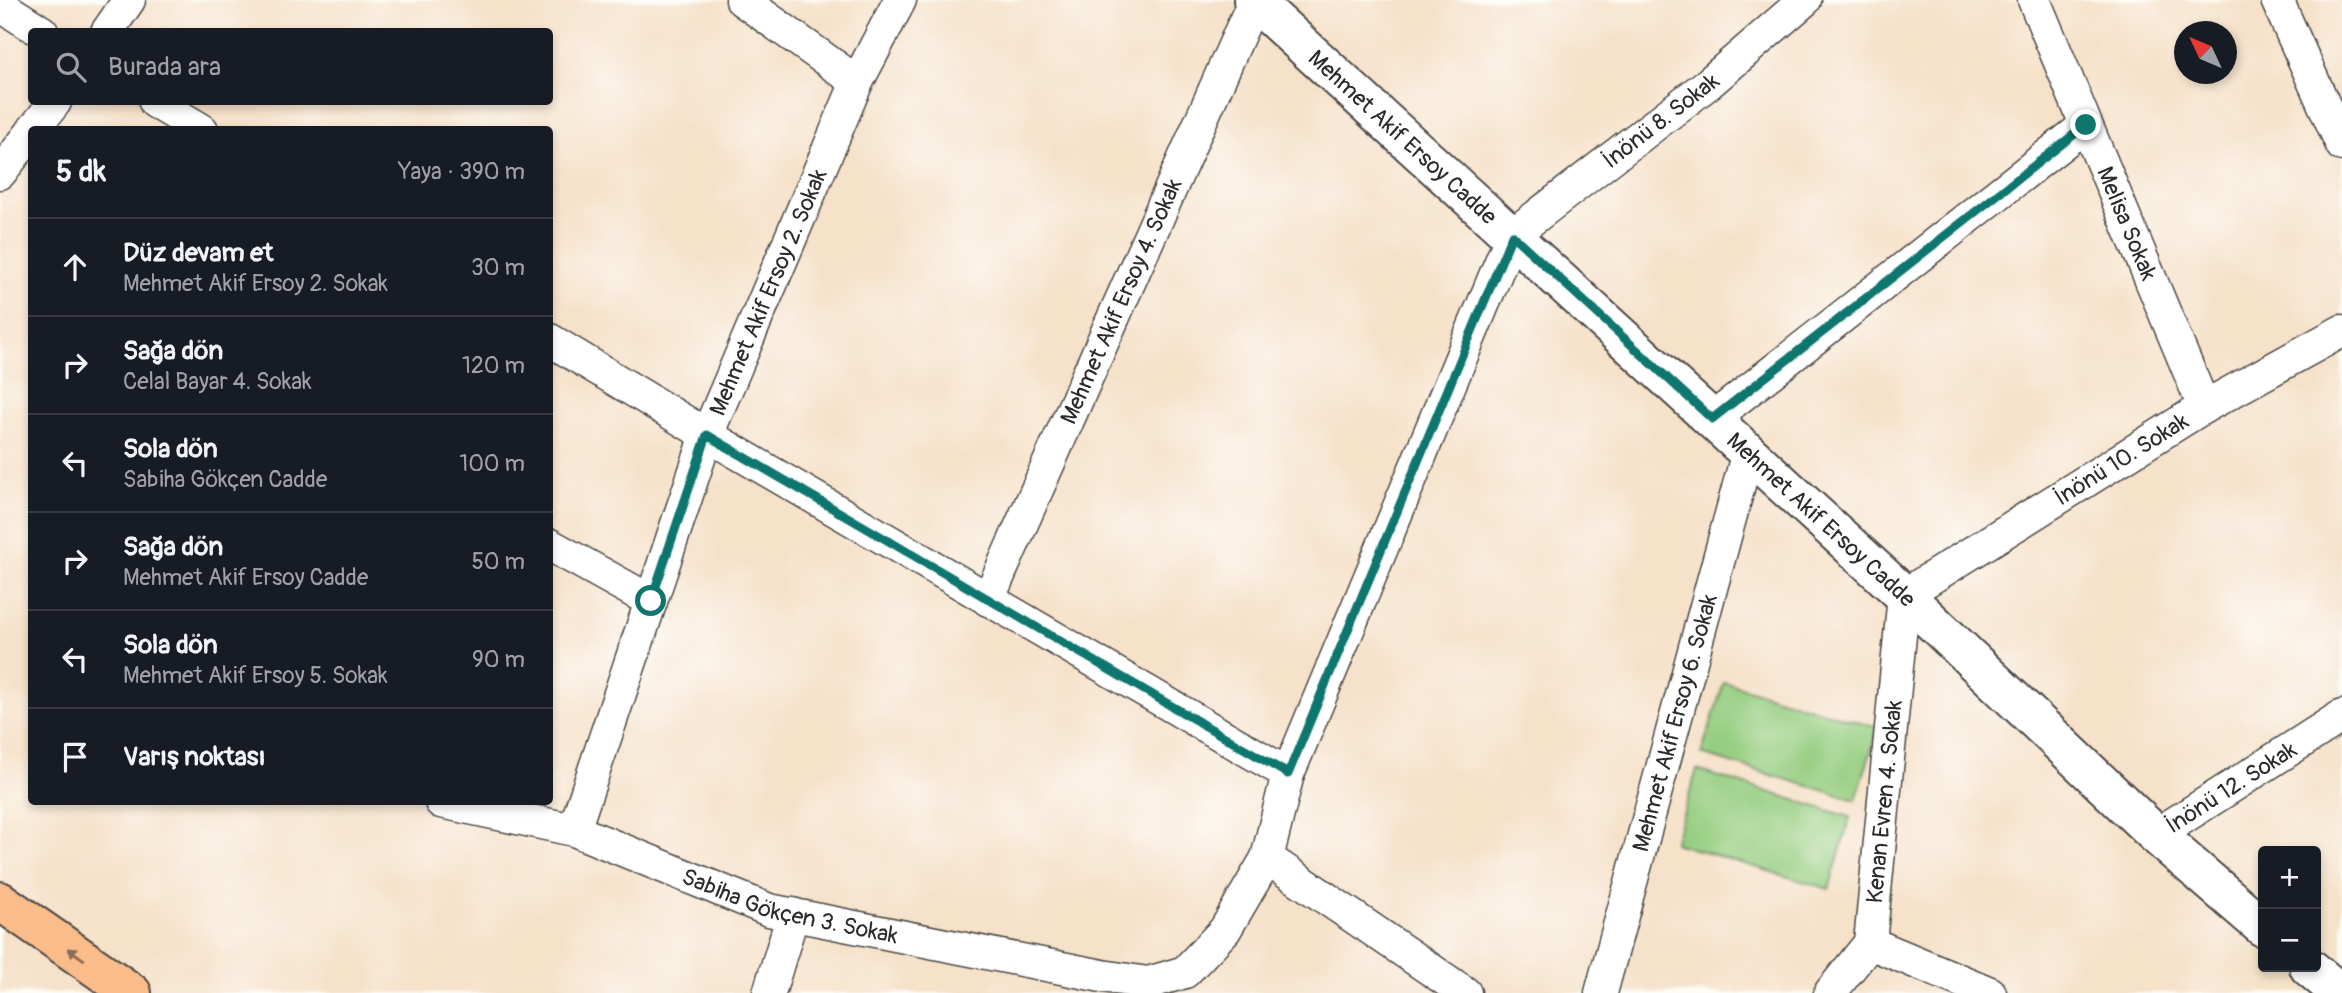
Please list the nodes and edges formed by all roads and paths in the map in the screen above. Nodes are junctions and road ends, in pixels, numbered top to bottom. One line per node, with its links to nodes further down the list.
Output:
1 (129, 0): 10 (street)
2 (742, 0): 11 (street)
3 (900, 0): 11 (street, Mehmet Akif Ersoy 2. Sokak)
4 (1805, 0): 20 (street, İnönü 8. Sokak)
5 (2034, 0): 14 (street, Melisa Sokak)
6 (2277, 0): 18 (street)
7 (1254, 1): 20 (street, Mehmet Akif Ersoy Cadde); 29 (street, Mehmet Akif Ersoy 4. Sokak)
8 (0, 5): 9 (street)
9 (36, 28)
10 (110, 28)
11 (857, 82): 25 (street, Mehmet Akif Ersoy 2. Sokak)
12 (53, 105): 15 (street)
13 (160, 105): 16 (street)
14 (2086, 125): 23 (street, Melisa Sokak); 24 (street)
15 (36, 126)
16 (195, 126)
17 (28, 136): 19 (street)
18 (2342, 145)
19 (0, 173)
20 (1512, 235): 24 (street, Mehmet Akif Ersoy Cadde); 32 (street)
21 (2342, 331): 23 (street, İnönü 10. Sokak)
22 (553, 342): 25 (street)
23 (2204, 407): 28 (street, İnönü 10. Sokak)
24 (1712, 419): 26 (street, Mehmet Akif Ersoy Cadde)
25 (707, 435): 29 (street); 30 (street, Mehmet Akif Ersoy 2. Sokak)
26 (1748, 452): 28 (street, Mehmet Akif Ersoy Cadde); 46 (street, Mehmet Akif Ersoy 6. Sokak)
27 (553, 547): 30 (street)
28 (1904, 595): 35 (street, Mehmet Akif Ersoy Cadde); 40 (street, Kenan Evren 4. Sokak)
29 (988, 600): 32 (street)
30 (651, 601): 34 (street, Mehmet Akif Ersoy 2. Sokak)
31 (2342, 716): 35 (street, İnönü 12. Sokak)
32 (1288, 774): 36 (street)
33 (455, 805): 34 (street, Sabiha Gökçen 3. Sokak)
34 (574, 830): 38 (street, Sabiha Gökçen 3. Sokak)
35 (2156, 835): 39 (street, Mehmet Akif Ersoy Cadde)
36 (1267, 858): 42 (street); 45 (street)
37 (0, 901): 43 (main road, one-way to 37)
38 (793, 914): 42 (street, Sabiha Gökçen 3. Sokak); 44 (street)
39 (2258, 923)
40 (1870, 943): 47 (street); 48 (street)
41 (2315, 972): 49 (street)
42 (1148, 988)
43 (132, 993)
44 (769, 993)
45 (1465, 993)
46 (1601, 993)
47 (1830, 993)
48 (1990, 993)
49 (2340, 993)

